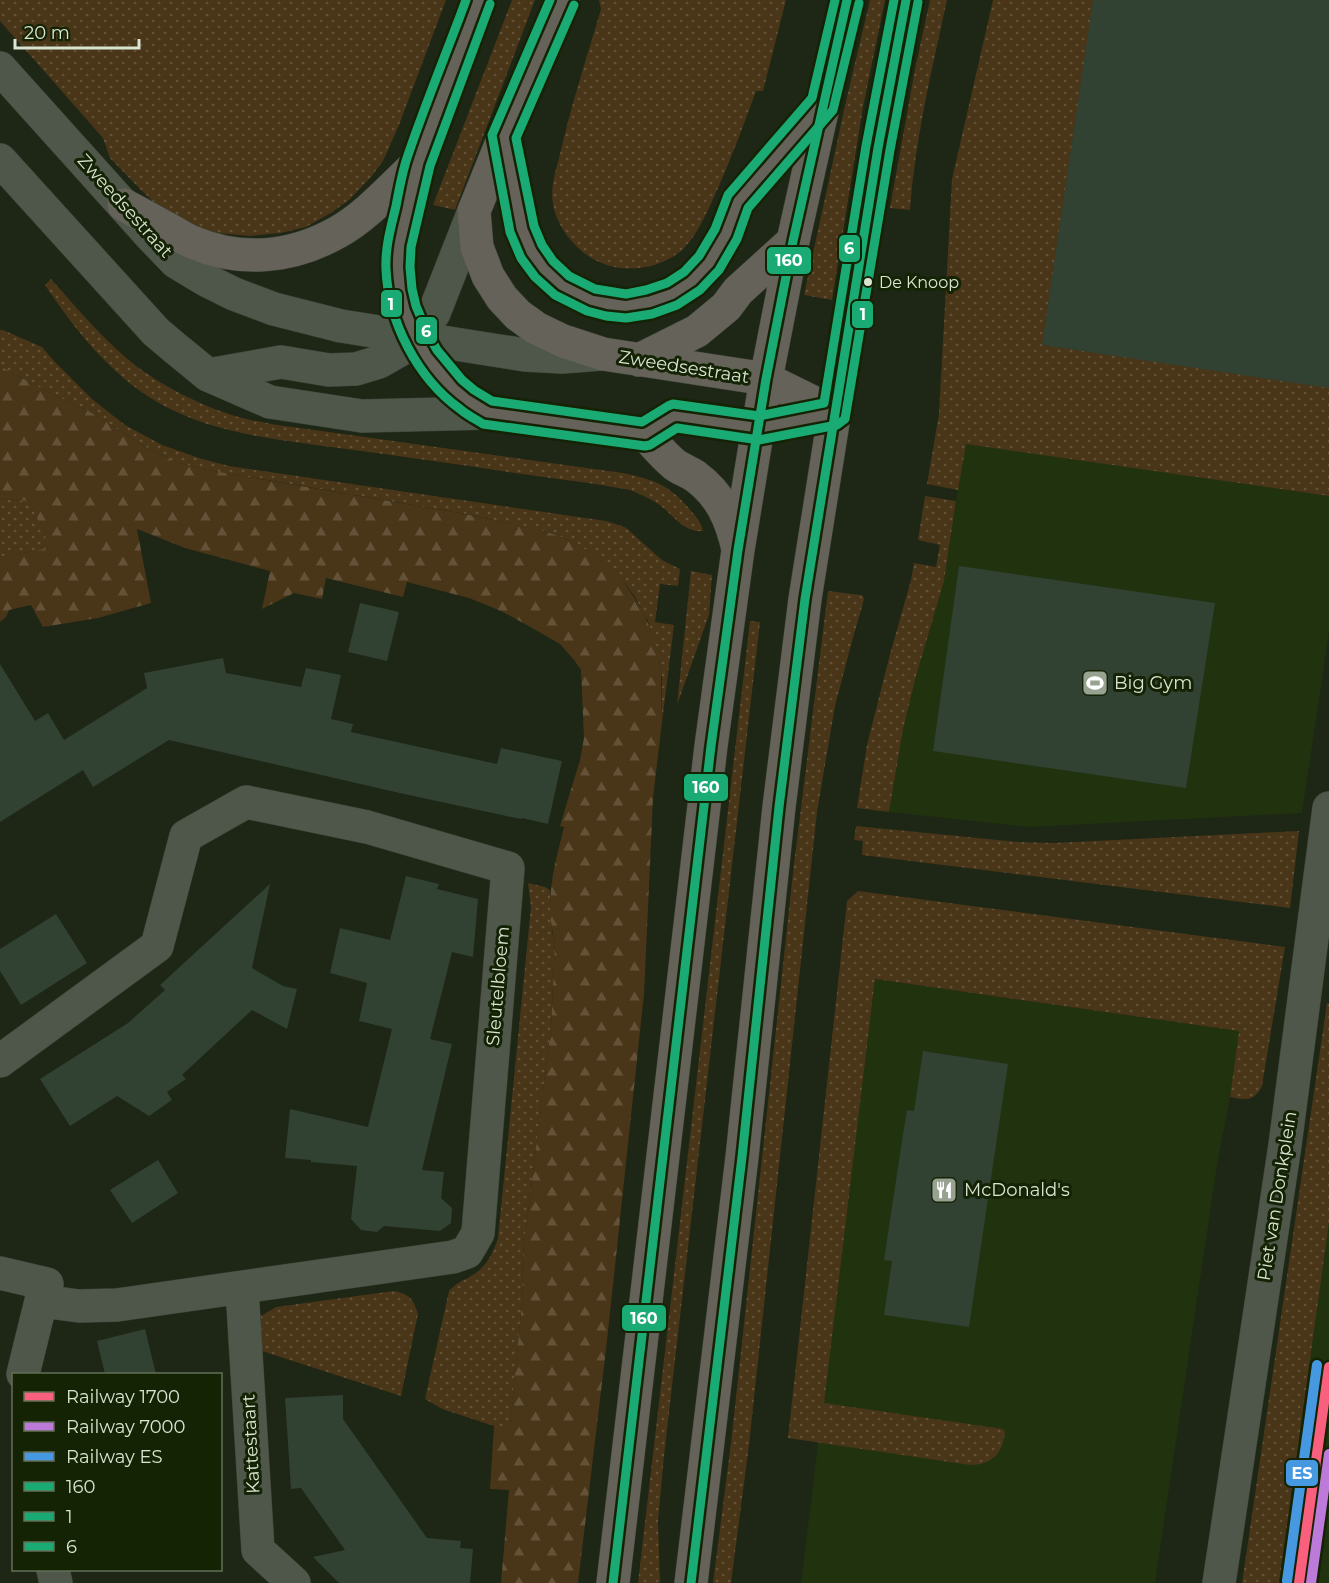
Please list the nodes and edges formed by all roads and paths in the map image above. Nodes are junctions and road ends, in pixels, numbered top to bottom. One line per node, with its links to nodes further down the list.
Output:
1 (479, 0): 9 (main road)
2 (562, 0): 7 (main road)
3 (847, 0): 6 (main road)
4 (906, 0): 19 (main road)
5 (0, 68): 10 (street, Zweedsestraat)
6 (823, 104): 7 (main road); 12 (main road)
7 (504, 137): 11 (main road)
8 (0, 160): 16 (street)
9 (418, 163): 10 (main road); 13 (main road)
10 (124, 205): 13 (street, Zweedsestraat)
11 (474, 211): 13 (street); 14 (main road, Zweedsestraat)
12 (793, 241): 15 (main road); 17 (main road)
13 (416, 337): 14 (street, Zweedsestraat); 16 (street); 18 (main road)
14 (603, 354): 15 (main road, Zweedsestraat)
15 (639, 360): 17 (main road, Zweedsestraat)
16 (208, 375): 18 (street)
17 (766, 379): 19 (main road, Zweedsestraat); 20 (main road)
18 (488, 413): 21 (main road)
19 (835, 413): 20 (main road); 31 (main road)
20 (759, 428): 21 (main road); 22 (main road)
21 (645, 434): 22 (main road)
22 (738, 550): 30 (main road)
23 (1329, 808): 32 (street, Piet van Donkplein)
24 (0, 1061): 26 (street, Sleutelbloem)
25 (0, 1273): 27 (street)
26 (242, 1288): 27 (street, Sleutelbloem); 29 (street, Kattestaart)
27 (41, 1301): 28 (street)
28 (23, 1373)
29 (294, 1583)
30 (614, 1583)
31 (691, 1583)
32 (1219, 1583)

